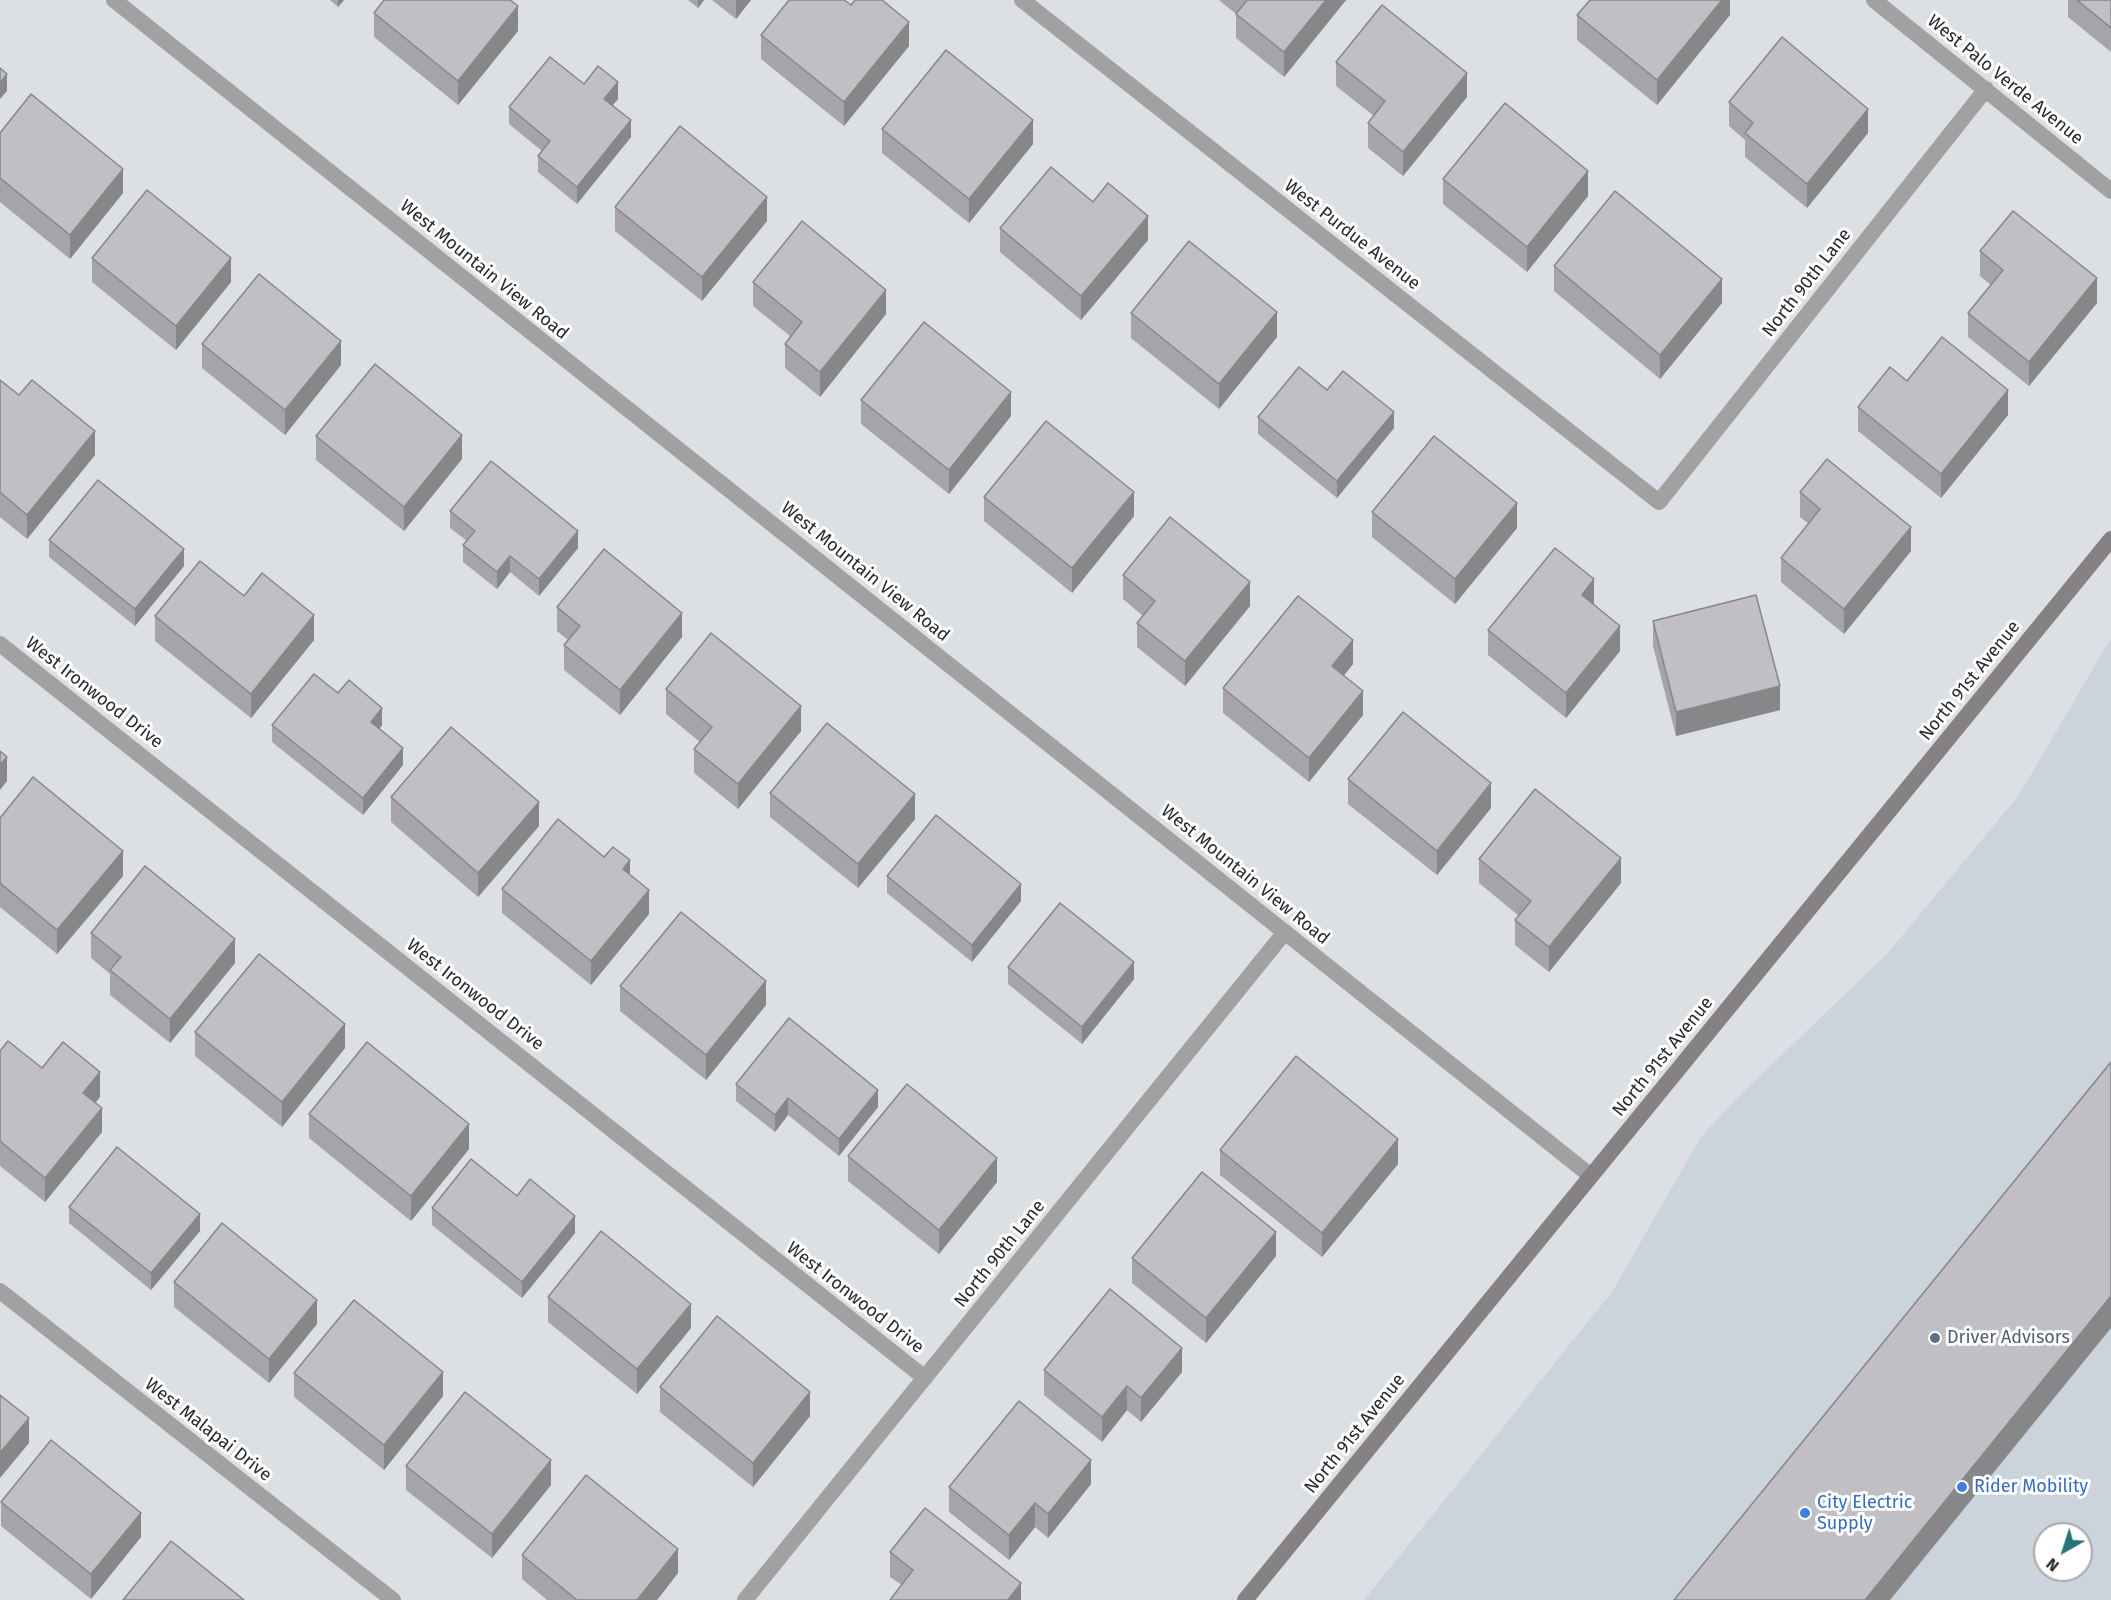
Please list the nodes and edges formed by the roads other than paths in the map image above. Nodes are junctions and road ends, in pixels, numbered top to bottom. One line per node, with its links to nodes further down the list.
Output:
1 (114, 0): 9 (street, West Mountain View Road)
2 (1022, 0): 6 (street, West Purdue Avenue)
3 (1874, 0): 4 (street, West Palo Verde Avenue)
4 (1986, 89): 5 (street, West Palo Verde Avenue); 6 (street, North 90th Lane)
5 (2111, 191)
6 (1659, 502)
7 (2111, 539): 10 (main road, North 91st Avenue)
8 (0, 644): 12 (street, West Ironwood Drive)
9 (1285, 932): 10 (street, West Mountain View Road); 12 (street, North 90th Lane)
10 (1591, 1176): 15 (main road, North 91st Avenue)
11 (0, 1291): 13 (street, West Malapai Drive)
12 (925, 1378): 14 (street, North 90th Lane)
13 (393, 1600)
14 (745, 1600)
15 (1245, 1600)

